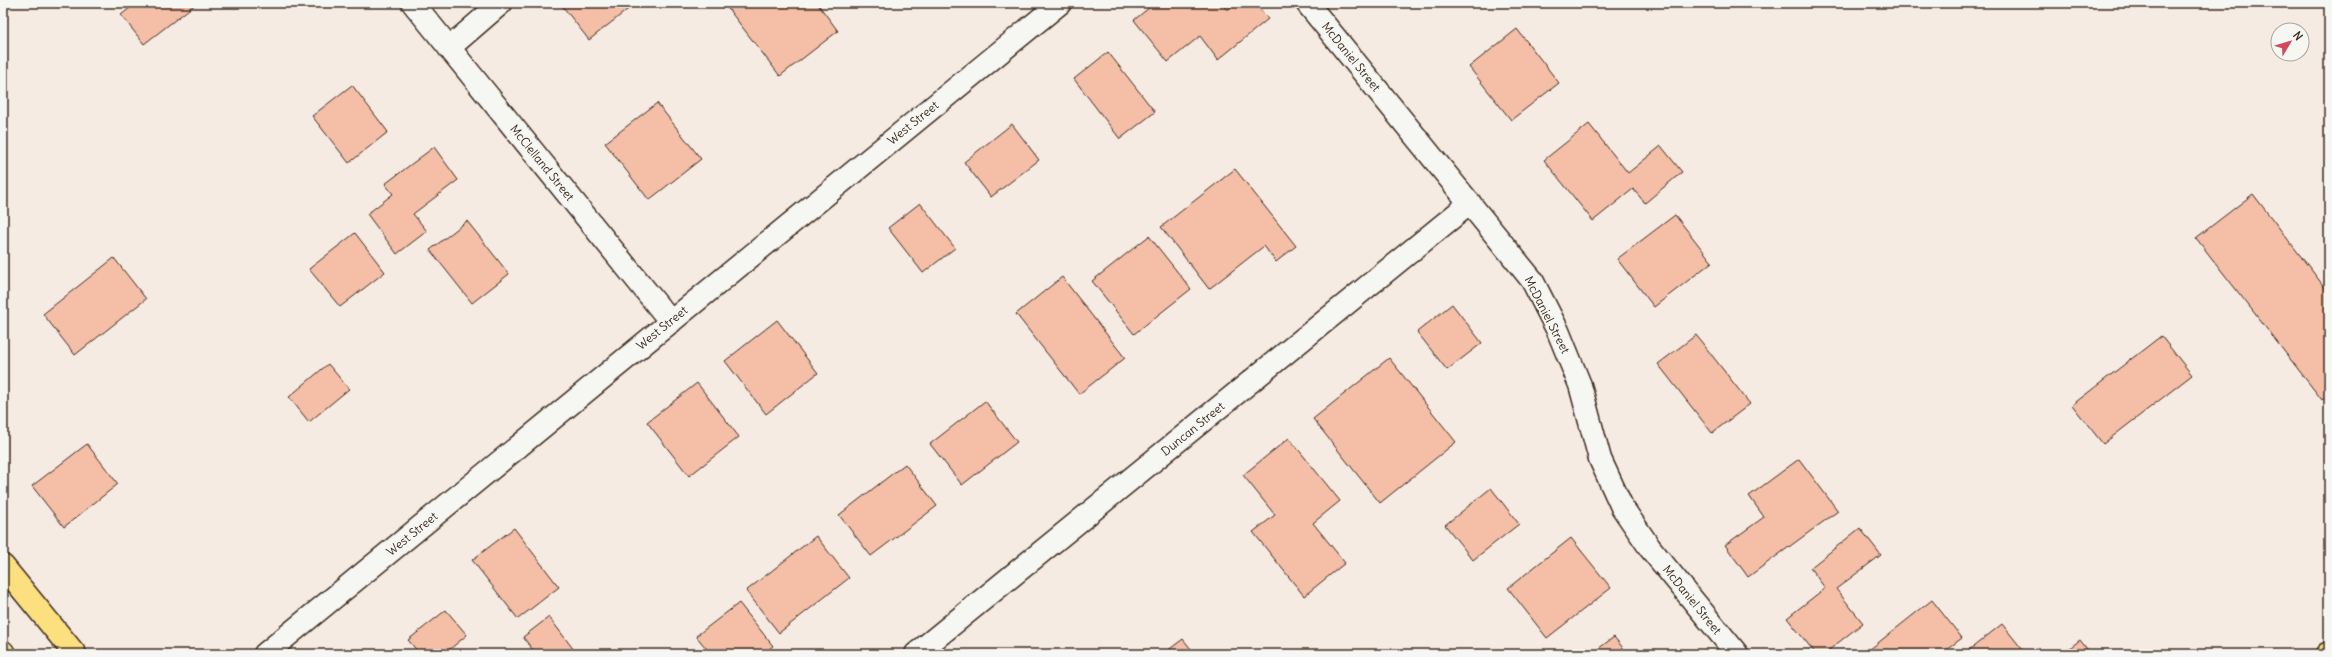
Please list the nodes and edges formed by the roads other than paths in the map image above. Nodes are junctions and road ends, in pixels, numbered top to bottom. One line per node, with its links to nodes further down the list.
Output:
1 (414, 3): 5 (street, McClelland Street)
2 (501, 3): 5 (street)
3 (1060, 3): 7 (street, West Street)
4 (1307, 3): 6 (street, McDaniel Street)
5 (449, 48): 7 (street, McClelland Street)
6 (1470, 204): 11 (street, Duncan Street); 12 (street, McDaniel Street)
7 (671, 322): 10 (street, West Street)
8 (3, 566): 9 (main road)
9 (75, 654)
10 (265, 654)
11 (916, 654)
12 (1737, 654)

